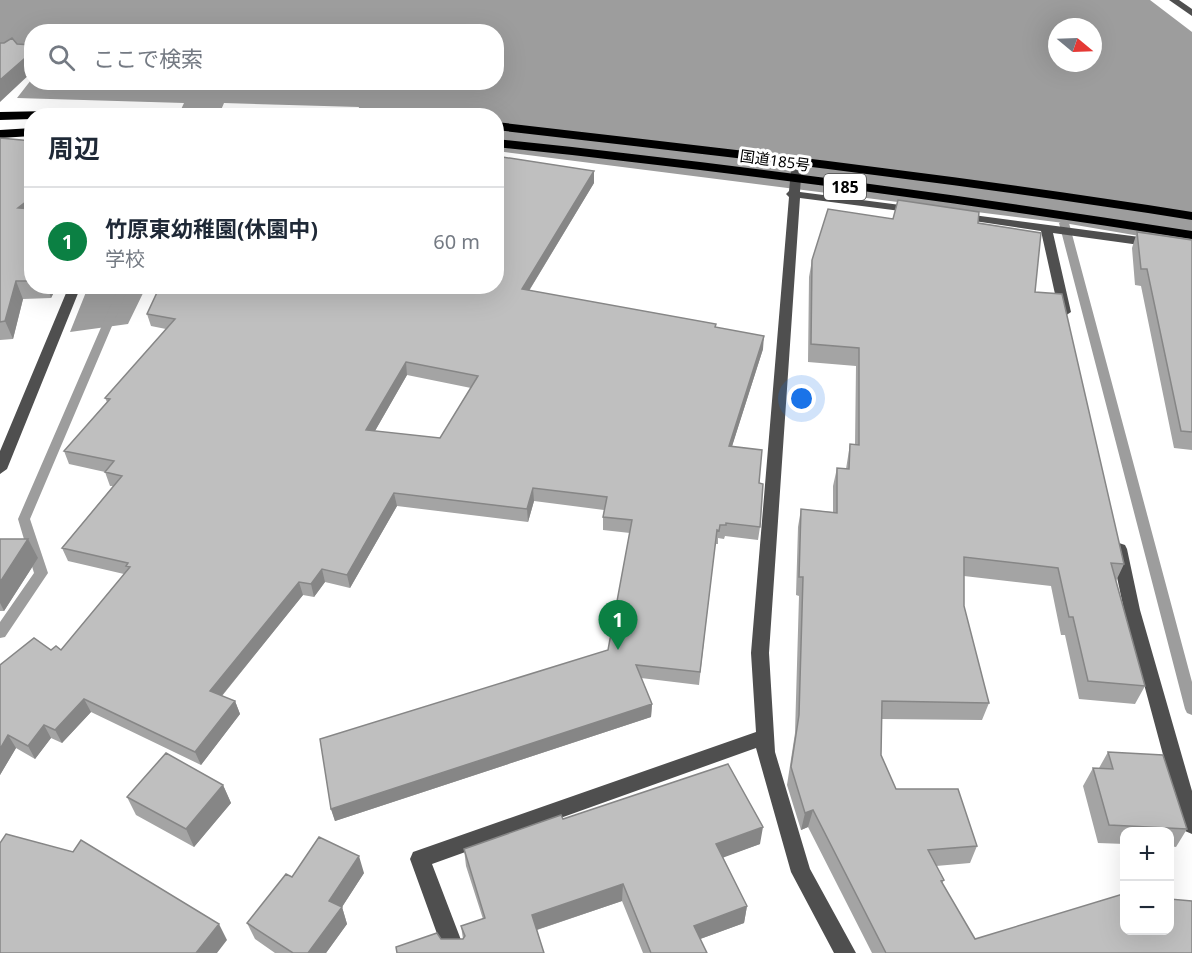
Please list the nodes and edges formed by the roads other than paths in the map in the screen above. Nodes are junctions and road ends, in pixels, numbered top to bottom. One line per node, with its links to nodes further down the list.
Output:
1 (1173, 0): 2 (street)
2 (1192, 13)
3 (0, 116): 4 (highway)
4 (24, 116)
5 (504, 127): 9 (highway, 国道185号 / 185)
6 (24, 132): 7 (highway)
7 (0, 134)
8 (504, 144): 10 (highway, 国道185号 / 185)
9 (796, 161): 10 (street); 11 (highway, 国道185号 / 185)
10 (793, 188): 12 (street); 13 (highway, 国道185号 / 185); 19 (street)
11 (1192, 216)
12 (1047, 228): 14 (street); 16 (street)
13 (1192, 235)
14 (1192, 251)
15 (72, 294): 17 (street)
16 (1069, 332)
17 (0, 469)
18 (1114, 529): 20 (street)
19 (764, 737): 21 (street); 22 (street)
20 (1192, 825)
21 (455, 953)
22 (845, 953)

